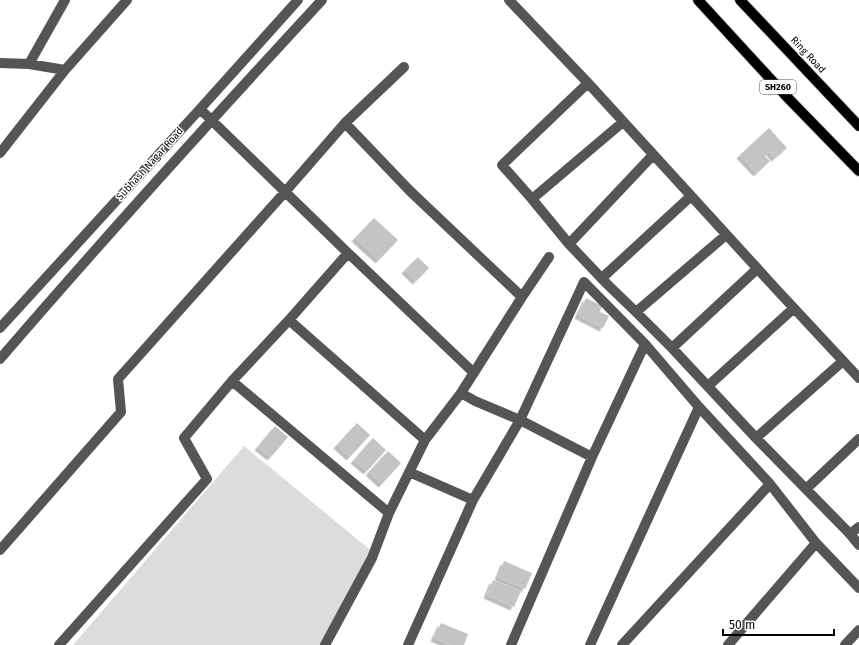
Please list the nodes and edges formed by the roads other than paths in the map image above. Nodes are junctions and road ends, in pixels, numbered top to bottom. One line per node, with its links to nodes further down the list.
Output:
1 (65, 0): 9 (street)
2 (127, 0): 11 (street)
3 (298, 0): 13 (street, Subhash Nagar Road)
4 (322, 0): 14 (street)
5 (509, 0): 12 (street)
6 (698, 0): 20 (main road, SH260)
7 (740, 0): 17 (main road, Ring Road / SH260)
8 (0, 63): 9 (street)
9 (29, 64): 11 (street)
10 (404, 67): 16 (street)
11 (65, 70): 18 (street)
12 (588, 84): 15 (street); 23 (street)
13 (200, 109): 14 (street); 34 (street, Subhash Nagar Road)
14 (211, 120): 21 (street); 37 (street)
15 (623, 122): 19 (street); 23 (street)
16 (345, 123): 21 (street); 30 (street)
17 (859, 126)
18 (0, 153)
19 (653, 155): 22 (street); 25 (street)
20 (859, 171)
21 (285, 192): 26 (street); 59 (street)
22 (691, 196): 24 (street); 29 (street)
23 (532, 199): 25 (street)
24 (726, 235): 28 (street); 32 (street)
25 (569, 244): 29 (street)
26 (348, 253): 33 (street); 39 (street)
27 (549, 257): 30 (street)
28 (757, 269): 31 (street); 36 (street)
29 (602, 278): 32 (street)
30 (522, 297): 39 (street)
31 (794, 308): 38 (street); 42 (street)
32 (636, 312): 36 (street)
33 (289, 320): 41 (street); 48 (street)
34 (0, 328)
35 (645, 344): 44 (street); 45 (street); 49 (street)
36 (672, 348): 42 (street)
37 (0, 359)
38 (844, 361): 40 (street); 46 (street)
39 (474, 373): 43 (street)
40 (859, 378)
41 (232, 381): 54 (street); 62 (street)
42 (708, 386): 46 (street)
43 (461, 393): 45 (street); 48 (street)
44 (699, 407): 51 (street); 66 (street)
45 (520, 420): 49 (street); 53 (street)
46 (756, 438): 52 (street)
47 (859, 439): 52 (street)
48 (425, 440): 50 (street)
49 (592, 457): 65 (street)
50 (409, 472): 53 (street); 54 (street)
51 (770, 484): 57 (street); 67 (street)
52 (806, 489): 56 (street)
53 (473, 500): 64 (street)
54 (389, 513): 63 (street)
55 (859, 527): 56 (street)
56 (850, 534): 58 (street)
57 (816, 543): 60 (street); 68 (street)
58 (859, 544)
59 (0, 550)
60 (859, 588)
61 (859, 630): 69 (street)
62 (59, 645)
63 (325, 645)
64 (408, 645)
65 (511, 645)
66 (590, 645)
67 (622, 645)
68 (728, 645)
69 (845, 645)

